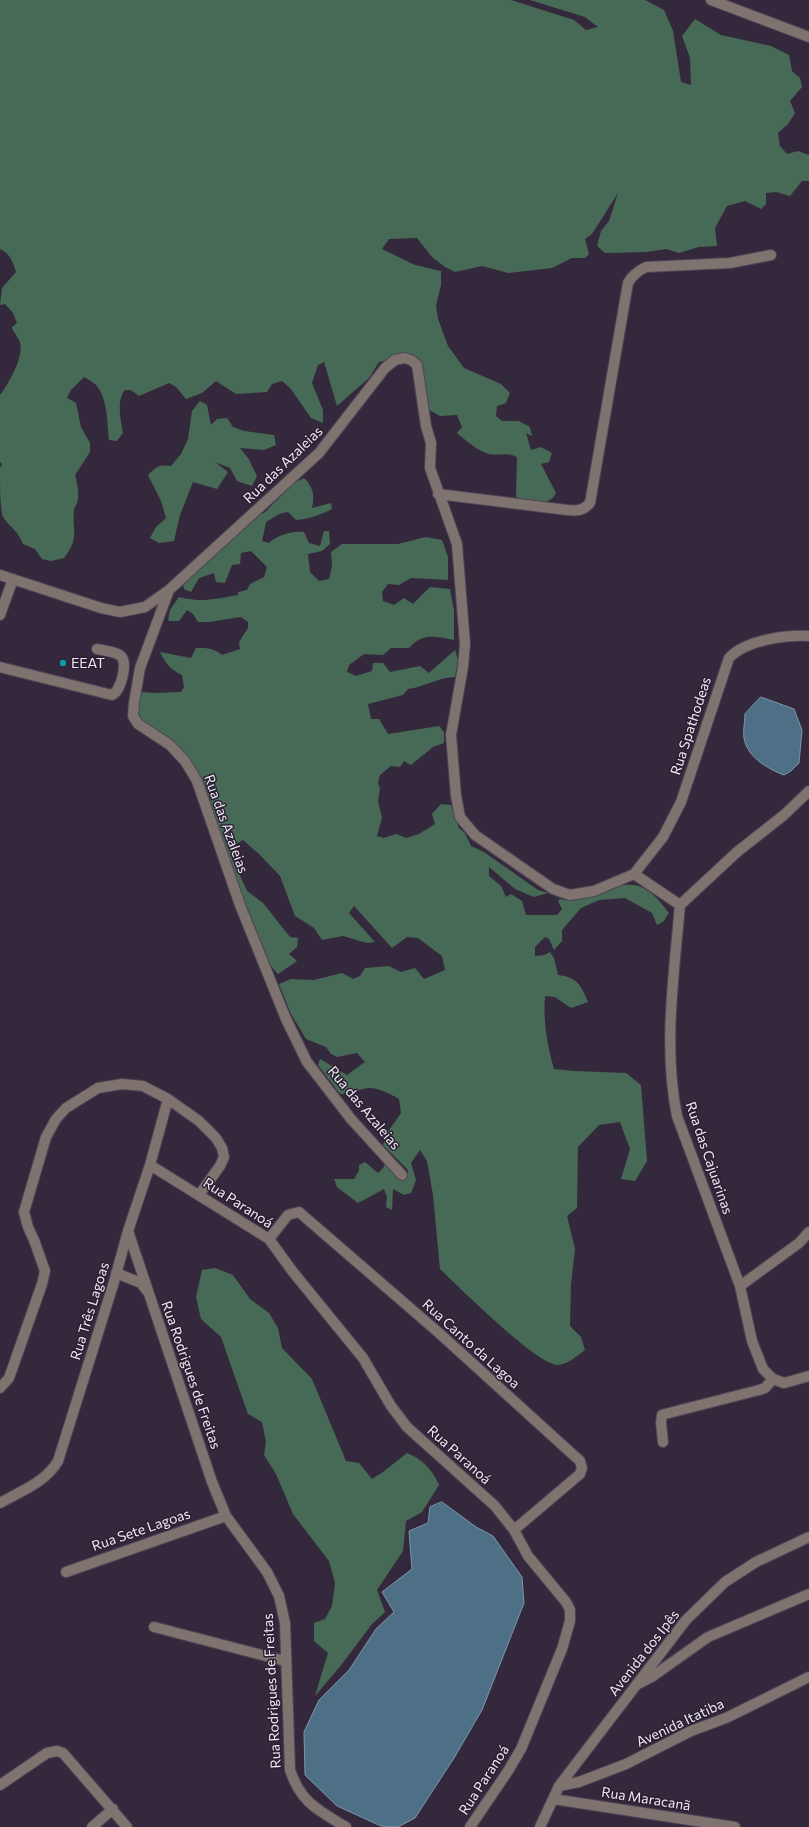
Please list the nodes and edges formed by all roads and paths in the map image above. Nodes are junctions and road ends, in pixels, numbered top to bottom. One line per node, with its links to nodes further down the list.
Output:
1 (711, 0): 2 (street)
2 (809, 37)
3 (771, 255): 4 (street)
4 (438, 494): 7 (street, Rua das Azaleias); 14 (street, Rua das Azaleias)
5 (0, 575): 6 (street)
6 (12, 579): 7 (street); 8 (street)
7 (169, 590): 18 (street, Rua das Azaleias)
8 (3, 599): 9 (street)
9 (0, 615)
10 (809, 636): 14 (street, Rua Spathodeas)
11 (97, 649): 12 (street)
12 (0, 666)
13 (809, 791): 15 (street)
14 (634, 874): 15 (street)
15 (680, 905): 24 (street, Rua das Cajuarinas)
16 (168, 1099): 17 (street, Rua Três Lagoas); 19 (street); 28 (street)
17 (150, 1166): 19 (street, Rua Paranoá); 20 (street, Rua Três Lagoas)
18 (402, 1175)
19 (199, 1195): 22 (street, Rua Paranoá)
20 (128, 1231): 23 (street, Rua Três Lagoas); 25 (street, Rua Rodrigues de Freitas)
21 (809, 1232): 24 (street)
22 (269, 1239): 32 (street, Rua Paranoá); 32 (street, Rua Canto da Lagoa)
23 (116, 1273): 25 (street, Rua Rodrigues de Freitas); 30 (street, Rua Três Lagoas)
24 (740, 1286): 27 (street, Rua das Cajuarinas)
25 (149, 1294): 31 (street, Rua Rodrigues de Freitas)
26 (809, 1376): 27 (street)
27 (773, 1379): 29 (street)
28 (0, 1388)
29 (663, 1442)
30 (0, 1503)
31 (226, 1516): 34 (street, Rua Sete Lagoas); 37 (street, Rua Rodrigues de Freitas)
32 (514, 1530): 47 (street, Rua Paranoá)
33 (809, 1537): 39 (street, Avenida dos Ipês)
34 (66, 1572)
35 (809, 1594): 39 (street)
36 (154, 1628): 37 (street)
37 (285, 1661): 46 (street, Rua Rodrigues de Freitas)
38 (809, 1677): 41 (street, Avenida Itatiba)
39 (637, 1684): 41 (street, Avenida dos Ipês)
40 (0, 1785): 43 (street)
41 (559, 1786): 42 (street, Avenida dos Ipês)
42 (552, 1799): 48 (street, Avenida dos Ipês); 49 (street, Rua Maracanã)
43 (112, 1809): 44 (street); 45 (street)
44 (92, 1827)
45 (127, 1827)
46 (346, 1827)
47 (470, 1827)
48 (540, 1827)
49 (735, 1827)

